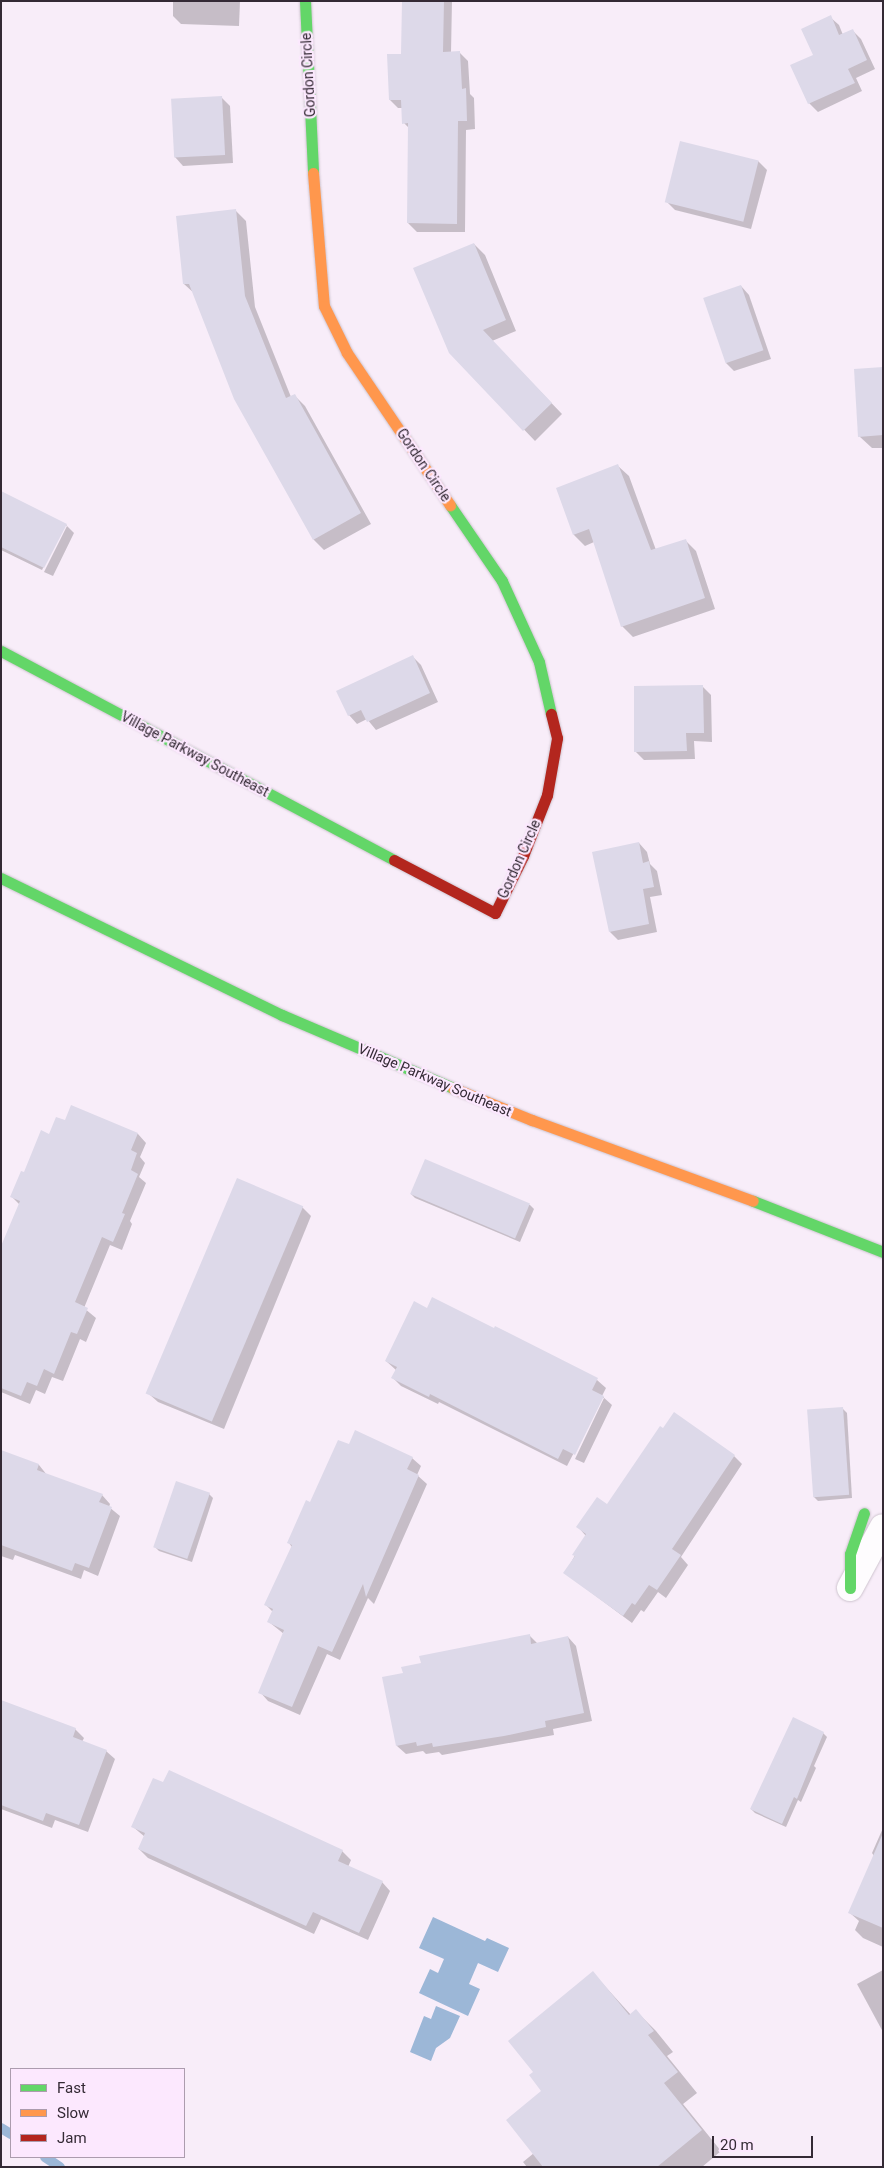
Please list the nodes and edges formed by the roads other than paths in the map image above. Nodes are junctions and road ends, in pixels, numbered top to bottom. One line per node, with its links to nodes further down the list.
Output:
1 (306, 1): 4 (street, Gordon Circle)
2 (1, 651): 4 (street, Village Parkway Southeast)
3 (1, 878): 5 (street, Village Parkway Southeast)
4 (495, 913)
5 (883, 1252)
6 (873, 1520): 7 (street)
7 (883, 1565)

